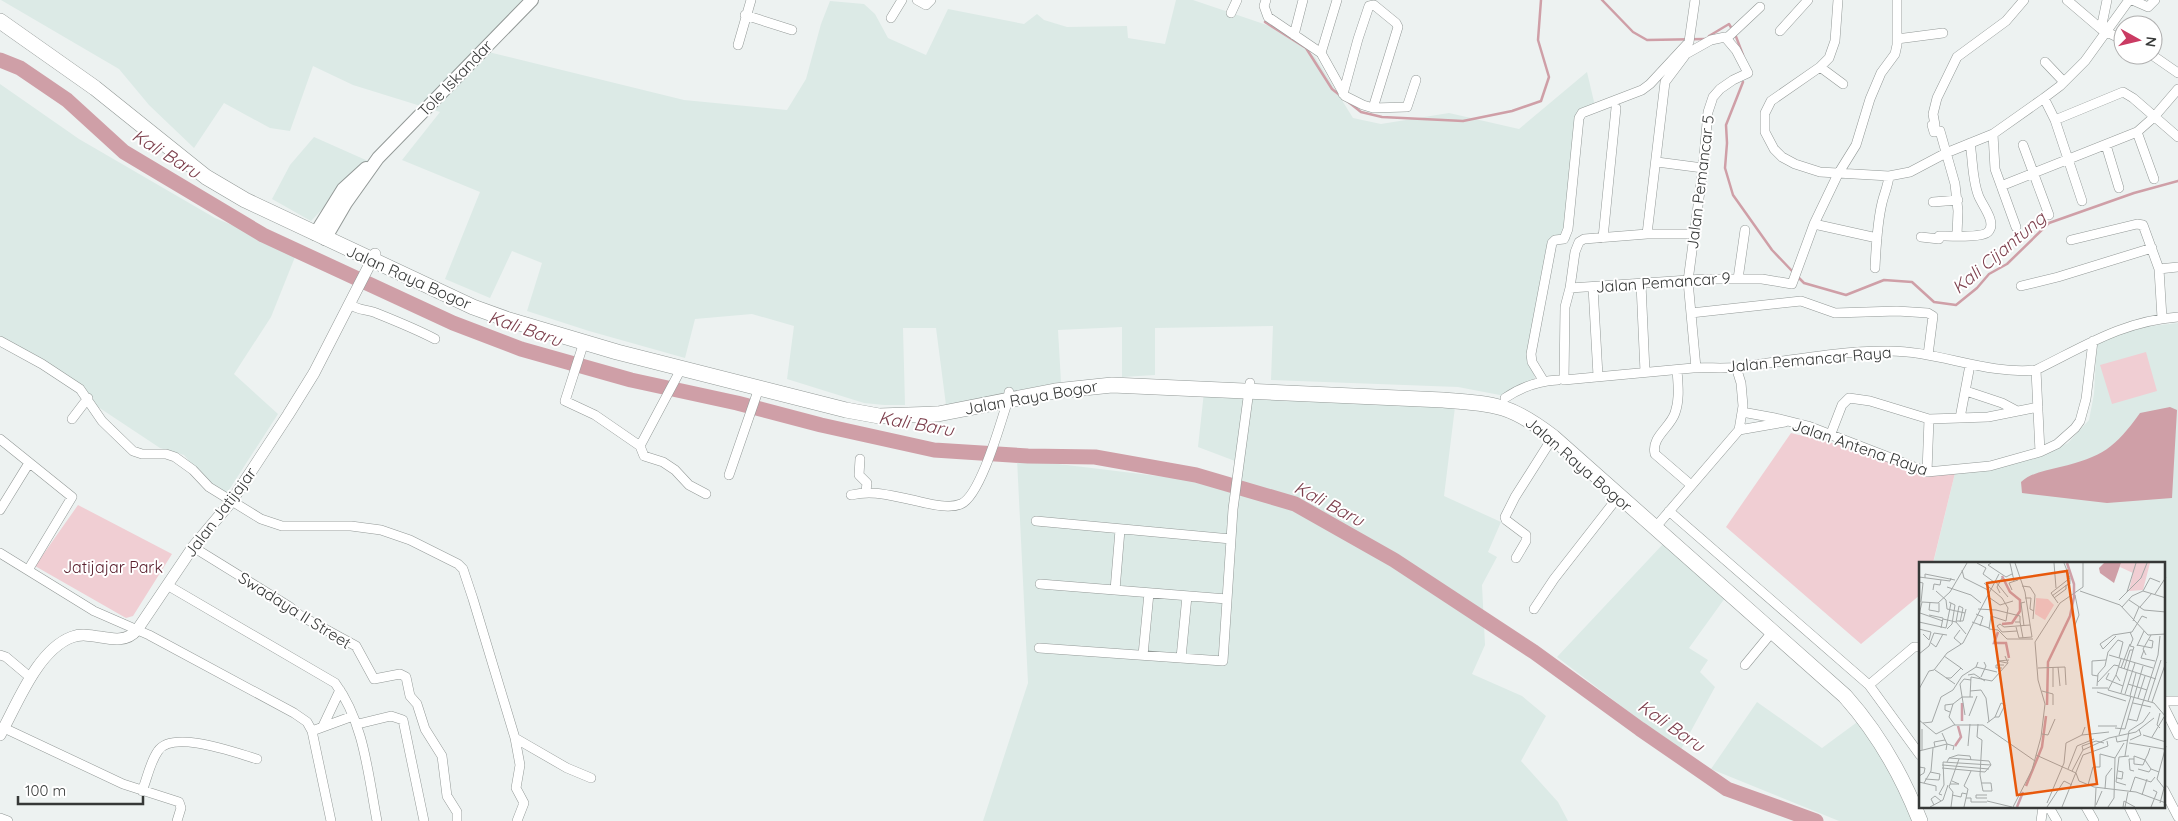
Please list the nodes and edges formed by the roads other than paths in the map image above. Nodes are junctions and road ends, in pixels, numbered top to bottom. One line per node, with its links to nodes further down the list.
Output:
1 (532, 0): 73 (main road, Tole Iskandar)
2 (751, 0): 22 (street)
3 (902, 0): 23 (street)
4 (917, 0): 5 (street)
5 (931, 0)
6 (1237, 0): 21 (street)
7 (1266, 0): 29 (street)
8 (1304, 0): 29 (street)
9 (1337, 0): 34 (street)
10 (1696, 0): 39 (street)
11 (1808, 0): 26 (street)
12 (1838, 0): 37 (street)
13 (1897, 0): 32 (street)
14 (2024, 0): 56 (street)
15 (2067, 0): 27 (street)
16 (2107, 0): 27 (street)
17 (2130, 0): 18 (street); 27 (street)
18 (2155, 0)
19 (1760, 7): 30 (street)
20 (0, 12): 73 (highway, Jalan Raya Bogor)
21 (1231, 13)
22 (745, 16): 25 (street); 33 (street)
23 (891, 18)
24 (0, 21): 73 (highway, Jalan Raya Bogor)
25 (792, 30)
26 (1780, 31)
27 (2104, 31): 31 (street); 41 (street)
28 (1943, 32): 32 (street)
29 (1294, 35): 34 (street)
30 (1730, 35): 39 (street); 59 (street, Jalan Pemancar 5)
31 (2113, 35)
32 (1897, 39): 60 (street)
33 (738, 45)
34 (1321, 53): 44 (street)
35 (2045, 62): 41 (street)
36 (2163, 62): 38 (street)
37 (1820, 67): 42 (street); 60 (street)
38 (2177, 71)
39 (1661, 79): 58 (street); 109 (street)
40 (1416, 80): 46 (street)
41 (2064, 82): 45 (street)
42 (1843, 84)
43 (2178, 88): 48 (street)
44 (1343, 94): 46 (street); 46 (street)
45 (2044, 98): 49 (street); 51 (street)
46 (1373, 108)
47 (1616, 108): 78 (street)
48 (2154, 116): 49 (street); 50 (street); 52 (street)
49 (2055, 120): 57 (street)
50 (2137, 132): 55 (street); 63 (street)
51 (1993, 134): 53 (street); 64 (street)
52 (2178, 137)
53 (1970, 143): 56 (street); 76 (street)
54 (2023, 145): 61 (street)
55 (2106, 145): 57 (street); 65 (street)
56 (1946, 153): 62 (street); 66 (street)
57 (2067, 159): 61 (street); 67 (street)
58 (1657, 162): 59 (street); 74 (street)
59 (1703, 168): 75 (street, Jalan Pemancar 5)
60 (1838, 174): 62 (street); 70 (street)
61 (2035, 174): 64 (street); 69 (street)
62 (1890, 176): 79 (street)
63 (2154, 179)
64 (2001, 186): 71 (street)
65 (2119, 188)
66 (1958, 200): 68 (street); 76 (street)
67 (2082, 200)
68 (1933, 202)
69 (2049, 215)
70 (1814, 224): 79 (street); 86 (street)
71 (2016, 226)
72 (1745, 230): 86 (street, Jalan Pemancar 9)
73 (322, 233): 82 (highway, Jalan Raya Bogor)
74 (1647, 234): 75 (street); 78 (street)
75 (1694, 234): 87 (street, Jalan Pemancar 5)
76 (1958, 235): 77 (street)
77 (1921, 237)
78 (1603, 238): 91 (street)
79 (1876, 238): 84 (street)
80 (2071, 240): 81 (street)
81 (2152, 248): 85 (street); 89 (street)
82 (371, 262): 92 (street, Jalan Jatijajar); 99 (highway, Jalan Raya Bogor); 114 (highway, Jalan Raya Bogor)
83 (2178, 267): 85 (street)
84 (1876, 268)
85 (2159, 269): 95 (street)
86 (1738, 279): 87 (street, Jalan Pemancar 9)
87 (1688, 281): 88 (street, Jalan Pemancar 9); 93 (street, Jalan Pemancar 5)
88 (1641, 284): 90 (street, Jalan Pemancar 9); 106 (street)
89 (2021, 286)
90 (1593, 287): 91 (street, Jalan Pemancar 9); 108 (street)
91 (1570, 288): 110 (street)
92 (350, 304): 96 (street); 139 (street, Jalan Jatijajar)
93 (1690, 313): 100 (street); 103 (street, Jalan Pemancar 5)
94 (2178, 317): 95 (street, Jalan Pemancar Raya)
95 (2162, 318): 97 (street, Jalan Pemancar Raya)
96 (435, 339)
97 (2093, 341): 105 (street, Jalan Pemancar Raya); 129 (street, Jalan Antena Raya)
98 (0, 342): 115 (street)
99 (582, 348): 107 (highway, Jalan Raya Bogor); 128 (street)
100 (1928, 355): 101 (street, Jalan Pemancar Raya); 102 (street, Jalan Pemancar Raya)
101 (1970, 365): 105 (street, Jalan Pemancar Raya); 112 (street)
102 (1736, 367): 103 (street, Jalan Pemancar Raya); 119 (street)
103 (1696, 368): 104 (street, Jalan Pemancar Raya)
104 (1677, 370): 106 (street, Jalan Pemancar Raya); 134 (street)
105 (2036, 370): 117 (street)
106 (1645, 372): 108 (street, Jalan Pemancar Raya)
107 (679, 373): 113 (highway, Jalan Raya Bogor); 128 (street)
108 (1598, 376): 110 (street, Jalan Pemancar Raya)
109 (1543, 380): 110 (street, Jalan Pemancar Raya); 116 (street)
110 (1561, 380)
111 (1250, 387): 114 (highway, Jalan Raya Bogor); 116 (highway, Jalan Raya Bogor); 126 (highway, Jalan Raya Bogor); 144 (street)
112 (1966, 391): 118 (street); 120 (street)
113 (757, 395): 114 (highway, Jalan Raya Bogor); 133 (street)
114 (1009, 396): 135 (street)
115 (88, 398): 121 (street); 139 (street)
116 (1505, 398): 141 (highway, Jalan Raya Bogor)
117 (2038, 407): 118 (street); 129 (street)
118 (2017, 411): 120 (street)
119 (1742, 412): 123 (street, Jalan Antena Raya); 124 (street)
120 (1960, 418): 122 (street)
121 (72, 419)
122 (1929, 419): 125 (street); 132 (street)
123 (1785, 422): 124 (street, Jalan Antena Raya); 125 (street, Jalan Antena Raya)
124 (1739, 430): 134 (street)
125 (1830, 436): 132 (street, Jalan Antena Raya)
126 (1553, 437): 138 (highway, Jalan Raya Bogor); 147 (street)
127 (0, 439): 131 (street)
128 (640, 446): 136 (street)
129 (2040, 452): 132 (street, Jalan Antena Raya)
130 (860, 459): 135 (street)
131 (29, 463): 140 (street); 148 (street)
132 (1927, 472)
133 (729, 475)
134 (1691, 485): 141 (street)
135 (866, 491): 137 (street)
136 (706, 494)
137 (852, 494)
138 (1618, 497): 141 (highway, Jalan Raya Bogor); 155 (street)
139 (231, 502): 145 (street, Jalan Jatijajar); 173 (street)
140 (0, 510)
141 (1661, 520): 157 (highway, Jalan Raya Bogor); 165 (street); 178 (highway, Jalan Raya Bogor)
142 (1036, 521): 143 (street)
143 (1120, 530): 144 (street); 151 (street)
144 (1231, 540): 154 (street)
145 (193, 547): 150 (street, Jalan Jatijajar); 192 (street, Swadaya II Street)
146 (0, 554): 148 (street)
147 (1516, 558)
148 (28, 570): 156 (street)
149 (1040, 584): 151 (street)
150 (167, 586): 156 (street, Jalan Jatijajar); 166 (street)
151 (1115, 590): 152 (street)
152 (1149, 593): 153 (street); 161 (street)
153 (1187, 596): 154 (street); 162 (street)
154 (1227, 599): 162 (street)
155 (1534, 609)
156 (137, 630): 164 (street); 171 (street)
157 (1773, 631): 163 (street); 180 (highway, Jalan Raya Bogor)
158 (1919, 647): 165 (street)
159 (1039, 648): 161 (street)
160 (0, 655): 164 (street)
161 (1144, 655): 162 (street)
162 (1182, 658)
163 (1746, 665)
164 (31, 678): 170 (street)
165 (1869, 685): 174 (street)
166 (340, 690): 168 (street); 169 (street)
167 (2166, 711): 172 (street)
168 (356, 720): 169 (street); 190 (street); 191 (street)
169 (323, 726): 171 (street)
170 (2, 731): 177 (street)
171 (312, 731): 189 (street)
172 (2178, 734)
173 (515, 738): 176 (street); 193 (street)
174 (1919, 754)
175 (257, 760): 177 (street)
176 (591, 778)
177 (142, 791): 188 (street)
178 (1919, 794)
179 (2174, 799): 185 (street)
180 (1919, 806)
181 (2043, 808): 194 (street)
182 (2050, 808): 195 (street)
183 (2087, 808): 196 (street)
184 (2130, 808): 197 (street)
185 (2178, 816)
186 (0, 818): 187 (street)
187 (8, 821)
188 (177, 821)
189 (331, 821)
190 (377, 821)
191 (424, 821)
192 (457, 821)
193 (517, 821)
194 (2041, 821)
195 (2057, 821)
196 (2094, 821)
197 (2136, 821)

